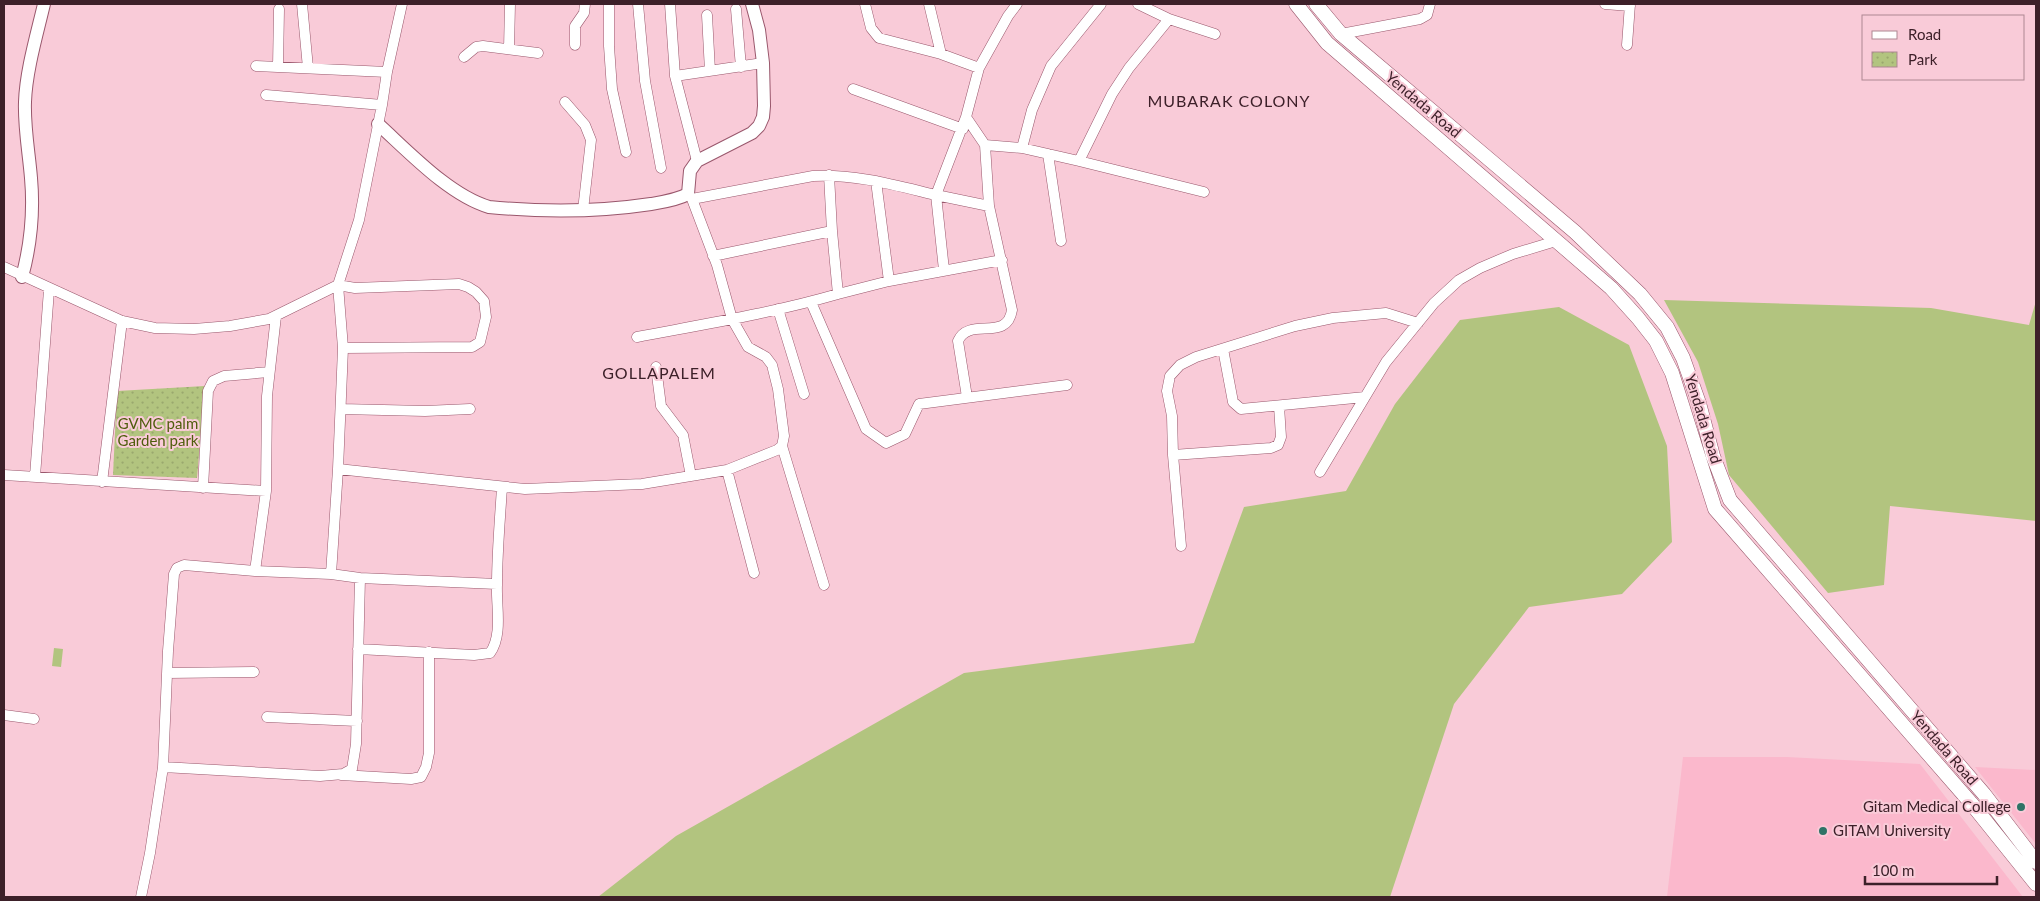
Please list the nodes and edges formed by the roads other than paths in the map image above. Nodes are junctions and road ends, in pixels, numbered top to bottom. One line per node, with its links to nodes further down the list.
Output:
1 (44, 4): 69 (street)
2 (302, 4): 36 (street)
3 (402, 4): 38 (street)
4 (510, 4): 28 (street)
5 (586, 4): 26 (street)
6 (609, 4): 50 (street)
7 (638, 4): 54 (street)
8 (670, 4): 40 (street)
9 (752, 4): 32 (street)
10 (865, 4): 30 (street)
11 (929, 4): 30 (street)
12 (1017, 4): 37 (street)
13 (1101, 4): 49 (street)
14 (1138, 4): 23 (street)
15 (1296, 4): 64 (main road, Yendada Road)
16 (1316, 4): 25 (main road, Yendada Road)
17 (1430, 4): 25 (street)
18 (1605, 4): 19 (street)
19 (1630, 5): 27 (street)
20 (279, 9): 34 (street)
21 (736, 9): 35 (street)
22 (706, 15): 39 (street)
23 (1169, 19): 24 (street); 52 (street)
24 (1215, 34)
25 (1340, 34): 121 (main road, Yendada Road)
26 (575, 45)
27 (1627, 45)
28 (509, 49): 29 (street); 31 (street)
29 (538, 53)
30 (941, 54): 37 (street)
31 (464, 57)
32 (763, 63): 35 (street); 53 (street)
33 (256, 66): 34 (street)
34 (278, 67): 36 (street)
35 (740, 67): 39 (street)
36 (308, 68): 38 (street)
37 (979, 68): 45 (street)
38 (387, 72): 44 (street)
39 (710, 72): 40 (street)
40 (675, 76): 53 (street)
41 (853, 90): 47 (street)
42 (266, 95): 44 (street)
43 (565, 102): 61 (street)
44 (382, 105): 46 (street)
45 (966, 117): 47 (street); 48 (street)
46 (378, 124): 61 (street); 71 (street)
47 (963, 129): 58 (street)
48 (985, 145): 49 (street); 60 (street)
49 (1022, 148): 51 (street)
50 (626, 152)
51 (1048, 154): 52 (street); 63 (street)
52 (1079, 161): 57 (street)
53 (697, 162): 59 (street)
54 (662, 168)
55 (829, 175): 56 (street); 59 (street); 62 (street)
56 (876, 181): 58 (street); 70 (street)
57 (1204, 192)
58 (936, 195): 60 (street); 68 (street)
59 (690, 197): 61 (street); 65 (street)
60 (989, 206): 66 (street)
61 (583, 210)
62 (832, 231): 65 (street); 73 (street)
63 (1061, 241)
64 (1556, 241): 79 (street); 122 (main road, Yendada Road)
65 (713, 256): 77 (street)
66 (1002, 260): 68 (street); 88 (street)
67 (4, 267): 69 (street)
68 (944, 270): 70 (street)
69 (22, 277): 72 (street)
70 (889, 280): 73 (street)
71 (338, 285): 76 (street); 81 (street); 81 (street)
72 (49, 290): 78 (street); 98 (street)
73 (838, 294): 74 (street)
74 (811, 302): 75 (street); 88 (street)
75 (778, 309): 77 (street); 86 (street)
76 (276, 316): 78 (street); 84 (street)
77 (732, 320): 80 (street); 92 (street)
78 (122, 322): 100 (street)
79 (1418, 323): 82 (street); 87 (street)
80 (637, 337)
81 (343, 348): 90 (street)
82 (1223, 349): 89 (street); 93 (street)
83 (656, 367): 99 (street)
84 (269, 372): 102 (street); 103 (street)
85 (1067, 385): 88 (street)
86 (804, 394)
87 (1365, 396): 89 (street); 96 (street)
88 (967, 397)
89 (1279, 406): 93 (street)
90 (341, 409): 91 (street); 94 (street)
91 (470, 409)
92 (782, 446): 95 (street); 110 (street)
93 (1173, 454): 104 (street)
94 (338, 469): 101 (street); 107 (street)
95 (727, 470): 99 (street); 106 (street)
96 (1320, 472)
97 (4, 474): 98 (street)
98 (35, 476): 100 (street)
99 (691, 476): 101 (street)
100 (102, 482): 102 (street)
101 (502, 487): 109 (street)
102 (203, 488): 103 (street)
103 (266, 491): 105 (street)
104 (1181, 546)
105 (255, 571): 107 (street); 114 (street)
106 (754, 573)
107 (331, 574): 108 (street)
108 (360, 578): 109 (street); 111 (street)
109 (497, 584): 112 (street)
110 (824, 585)
111 (358, 649): 112 (street); 118 (street)
112 (429, 652): 120 (street)
113 (254, 672): 114 (street)
114 (167, 673): 119 (street)
115 (4, 714): 117 (street)
116 (267, 717): 118 (street)
117 (34, 719)
118 (356, 721): 120 (street)
119 (163, 767): 120 (street); 123 (street)
120 (337, 775)
121 (2036, 862)
122 (2036, 884)
123 (141, 897)

